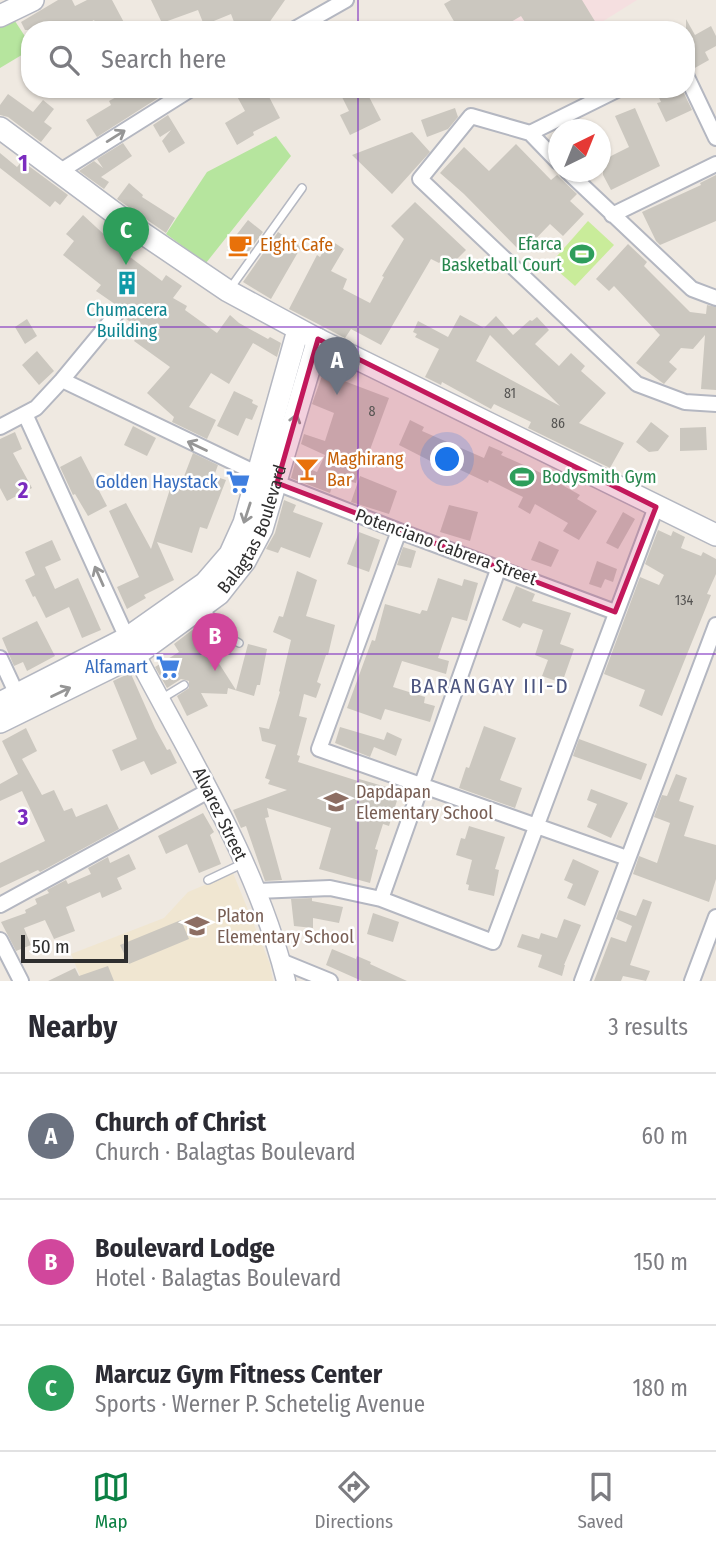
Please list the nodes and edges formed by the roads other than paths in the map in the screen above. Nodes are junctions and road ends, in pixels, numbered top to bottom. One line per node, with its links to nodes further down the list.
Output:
1 (33, 0): 3 (main road)
2 (346, 0): 4 (street)
3 (0, 16)
4 (309, 21)
5 (695, 94): 10 (street)
6 (177, 98): 13 (street, one-way to 6)
7 (601, 98): 9 (street)
8 (0, 128): 13 (main road)
9 (530, 133): 11 (street); 23 (street)
10 (716, 138)
11 (548, 152)
12 (716, 164): 16 (street)
13 (58, 172): 17 (main road)
14 (578, 182): 16 (street)
15 (302, 188): 17 (lane)
16 (612, 215): 18 (street)
17 (228, 291): 20 (main road)
18 (716, 298)
19 (115, 316): 22 (street)
20 (299, 330): 21 (main road); 26 (main road, Balagtas Boulevard)
21 (318, 339): 26 (main road, Balagtas Boulevard, one-way to 21); 27 (main road)
22 (62, 380): 24 (street); 26 (street, Potenciano Cabrera Street, one-way to 22)
23 (716, 404)
24 (25, 414): 25 (street); 35 (street, Alvarez Street, one-way to 24)
25 (0, 427)
26 (268, 478): 28 (street, Potenciano Cabrera Street); 31 (main road, Balagtas Boulevard); 35 (main road, Balagtas Boulevard, one-way to 35)
27 (656, 507): 29 (main road); 32 (street)
28 (399, 531): 30 (street, Potenciano Cabrera Street); 41 (street)
29 (716, 535)
30 (499, 567): 32 (street, Potenciano Cabrera Street); 41 (street)
31 (203, 607): 34 (lane); 35 (main road, Balagtas Boulevard)
32 (615, 611): 43 (street)
33 (716, 625): 44 (street)
34 (239, 643)
35 (131, 647): 38 (street, Alvarez Street); 39 (main road, Balagtas Boulevard)
36 (0, 658): 39 (street)
37 (184, 685): 38 (lane)
38 (159, 699): 42 (street, Alvarez Street)
39 (14, 702): 40 (main road, Balagtas Boulevard)
40 (0, 722)
41 (421, 785): 43 (street); 48 (street)
42 (211, 790): 45 (street, Alvarez Street); 49 (street)
43 (537, 825): 44 (street); 48 (street)
44 (627, 858): 56 (street)
45 (244, 863): 46 (lane); 47 (street, Alvarez Street)
46 (208, 880)
47 (257, 891): 48 (street); 52 (street, Alvarez Street)
48 (381, 899)
49 (0, 905)
50 (716, 917): 57 (street)
51 (0, 940): 53 (street)
52 (281, 961): 54 (street, Alvarez Street); 55 (street)
53 (21, 981)
54 (286, 981)
55 (330, 981)
56 (582, 981)
57 (692, 981)

